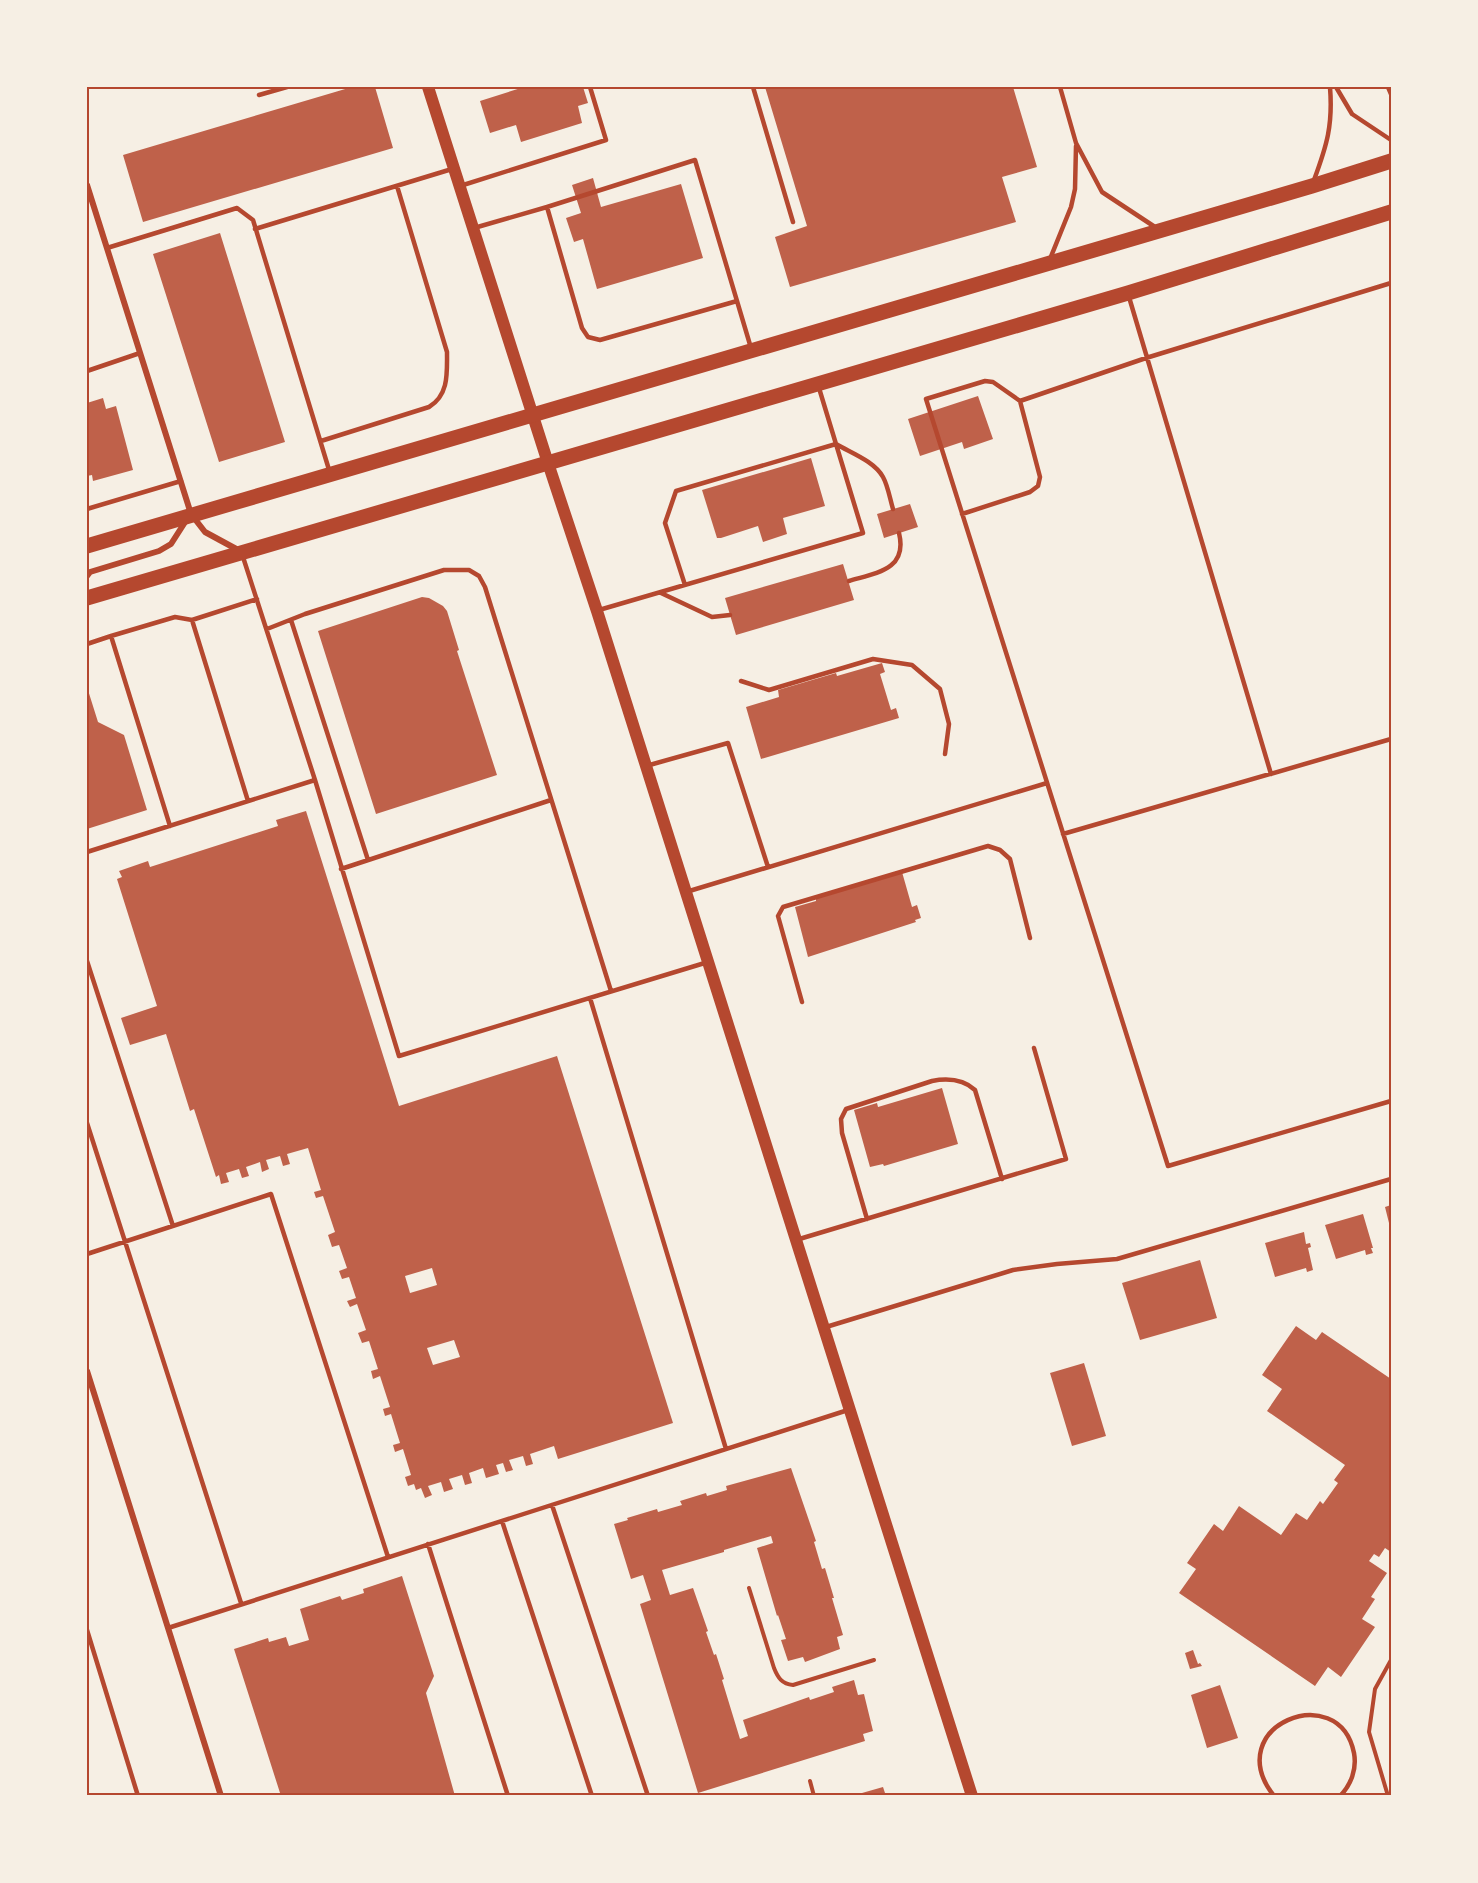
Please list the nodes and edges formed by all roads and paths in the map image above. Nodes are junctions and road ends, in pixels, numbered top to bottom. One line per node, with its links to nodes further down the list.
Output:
1 (287, 87): 10 (lane)
2 (428, 87): 14 (main road)
3 (591, 87): 17 (lane)
4 (753, 87): 22 (lane)
5 (1060, 87): 12 (lane)
6 (1330, 87): 18 (lane)
7 (1336, 87): 11 (lane)
8 (1388, 87): 9 (lane)
9 (1391, 94)
10 (259, 95)
11 (1391, 140)
12 (1076, 143): 25 (lane); 27 (lane)
13 (1391, 161): 18 (main road)
14 (455, 168): 16 (lane); 17 (main road)
15 (87, 185): 19 (street)
16 (397, 186): 24 (lane); 38 (lane)
17 (460, 186): 23 (main road)
18 (1312, 186): 25 (main road)
19 (90, 206): 26 (street)
20 (547, 207): 23 (lane); 30 (lane); 30 (lane)
21 (1391, 212): 29 (main road)
22 (793, 222)
23 (474, 228): 37 (main road)
24 (255, 229): 26 (lane); 38 (lane)
25 (1160, 231): 27 (main road)
26 (107, 248): 32 (street)
27 (1048, 264): 31 (main road)
28 (1391, 283): 33 (lane)
29 (1128, 293): 33 (lane); 35 (main road)
30 (737, 301): 31 (lane)
31 (752, 350): 37 (main road)
32 (140, 353): 34 (lane); 42 (street)
33 (1146, 358): 36 (lane); 67 (lane)
34 (87, 371)
35 (818, 383): 39 (lane); 40 (main road)
36 (1020, 401): 46 (lane); 46 (lane)
37 (532, 415): 40 (main road); 41 (main road)
38 (321, 441): 41 (lane)
39 (836, 444): 43 (lane); 52 (lane); 52 (lane)
40 (548, 463): 49 (main road); 56 (main road)
41 (330, 473): 45 (main road)
42 (181, 481): 44 (lane); 45 (street)
43 (893, 508)
44 (87, 509)
45 (191, 514): 48 (main road); 49 (street); 50 (street)
46 (962, 514): 69 (lane)
47 (900, 533): 51 (lane)
48 (87, 546)
49 (241, 551): 54 (main road); 55 (lane)
50 (87, 576)
51 (849, 581)
52 (685, 585): 53 (lane)
53 (660, 593): 56 (lane); 57 (lane)
54 (87, 598)
55 (257, 599): 58 (lane); 60 (lane)
56 (597, 611): 66 (main road)
57 (730, 615)
58 (192, 620): 61 (lane); 71 (lane)
59 (291, 620): 60 (lane); 70 (lane); 75 (lane)
60 (267, 629): 68 (lane)
61 (111, 636): 62 (lane); 72 (lane)
62 (87, 644)
63 (741, 681): 65 (lane)
64 (1391, 739): 67 (lane)
65 (945, 754)
66 (646, 766): 76 (lane); 78 (main road)
67 (1271, 774): 73 (lane)
68 (315, 780): 71 (lane); 77 (lane)
69 (1047, 783): 73 (lane); 76 (lane)
70 (552, 800): 75 (lane); 82 (lane)
71 (248, 801): 72 (lane)
72 (170, 826): 74 (lane)
73 (1063, 834): 86 (lane)
74 (87, 852)
75 (368, 860): 77 (lane)
76 (768, 867): 78 (lane)
77 (341, 869): 83 (lane)
78 (686, 892): 81 (main road)
79 (1030, 938): 84 (lane)
80 (87, 961): 91 (lane)
81 (708, 962): 82 (lane); 92 (main road)
82 (611, 992): 83 (lane)
83 (590, 998): 98 (lane)
84 (802, 1002)
85 (1034, 1048): 88 (lane)
86 (1391, 1101)
87 (87, 1123): 93 (lane)
88 (1002, 1179): 90 (lane); 90 (lane)
89 (1391, 1179): 95 (lane)
90 (867, 1219): 92 (lane)
91 (173, 1226): 93 (lane); 102 (lane)
92 (796, 1240): 95 (main road)
93 (125, 1242): 94 (lane); 104 (lane)
94 (87, 1254)
95 (824, 1328): 97 (main road)
96 (87, 1371): 105 (street)
97 (850, 1409): 98 (lane); 117 (main road)
98 (726, 1449): 99 (lane)
99 (552, 1504): 100 (lane); 115 (lane)
100 (502, 1521): 101 (lane); 114 (lane)
101 (428, 1544): 102 (lane); 113 (lane)
102 (388, 1557): 104 (lane)
103 (749, 1588): 107 (path)
104 (241, 1603): 105 (lane)
105 (168, 1628): 112 (street)
106 (87, 1630): 111 (lane)
107 (874, 1660)
108 (1391, 1660): 121 (path)
109 (810, 1781): 116 (path)
110 (1346, 1790): 118 (lane); 119 (lane); 120 (lane)
111 (138, 1796)
112 (221, 1796)
113 (508, 1796)
114 (592, 1796)
115 (648, 1796)
116 (814, 1796)
117 (972, 1796)
118 (1274, 1796)
119 (1340, 1796)
120 (1351, 1796)
121 (1388, 1796)

